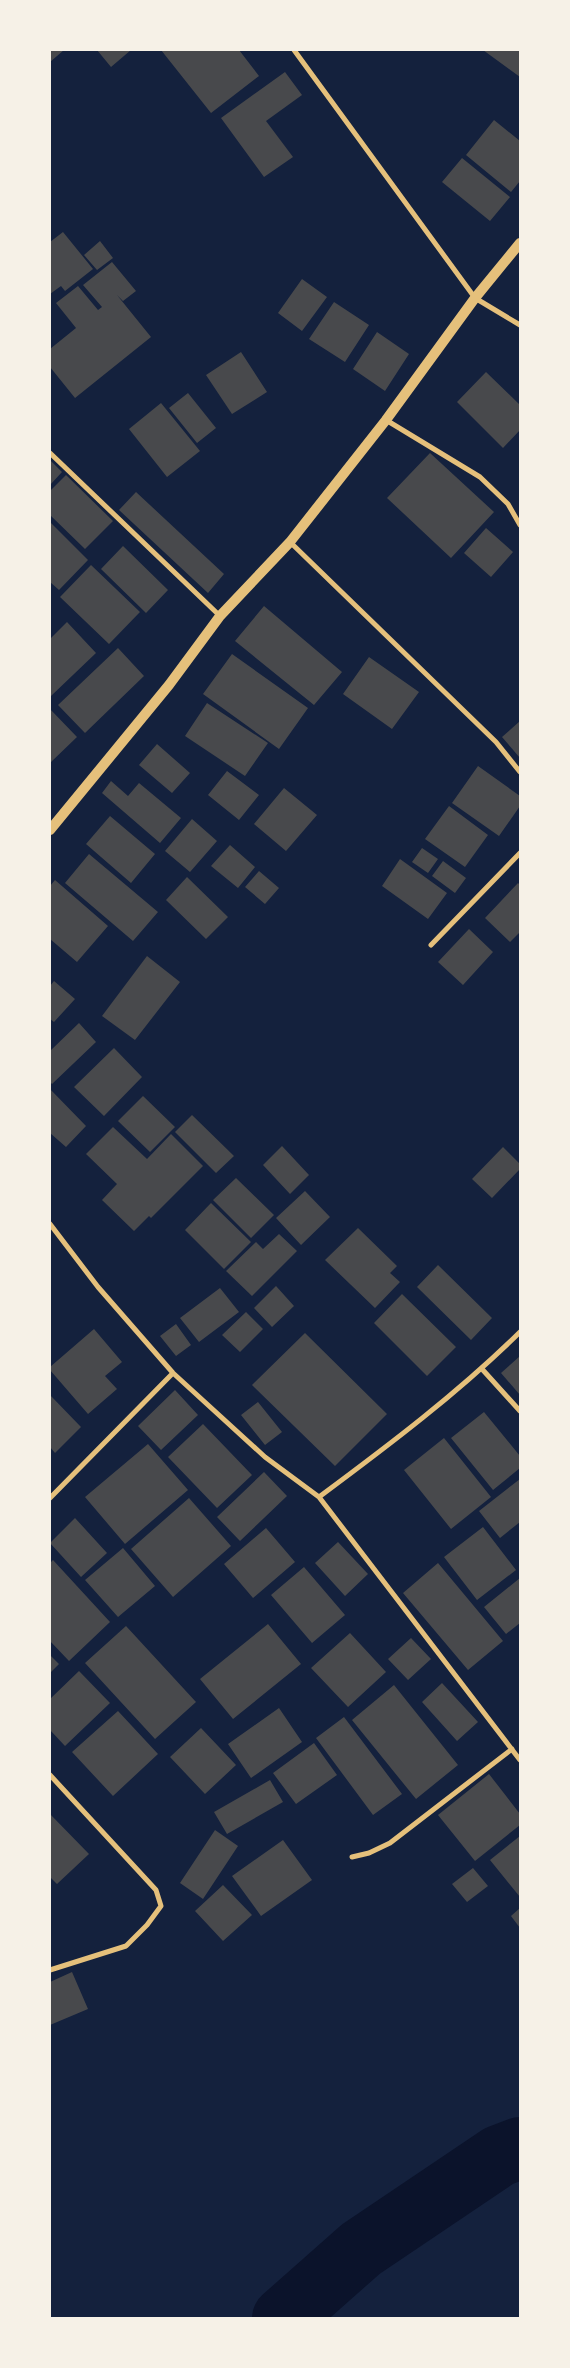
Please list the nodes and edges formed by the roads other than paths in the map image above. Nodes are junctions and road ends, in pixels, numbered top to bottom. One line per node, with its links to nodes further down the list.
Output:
1 (294, 50): 3 (street)
2 (520, 243): 3 (main road)
3 (475, 298): 4 (street); 5 (main road)
4 (520, 324)
5 (386, 420): 7 (street); 8 (main road)
6 (50, 454): 9 (street)
7 (520, 525)
8 (290, 542): 9 (main road); 10 (street)
9 (220, 616): 11 (main road)
10 (520, 772)
11 (50, 830)
12 (520, 853): 13 (street)
13 (432, 946)
14 (50, 1224): 17 (street)
15 (520, 1332): 16 (street)
16 (482, 1369): 18 (street); 19 (street)
17 (172, 1373): 19 (street); 20 (street)
18 (520, 1411)
19 (319, 1497): 21 (street)
20 (50, 1498)
21 (512, 1748): 22 (street); 24 (street)
22 (520, 1760)
23 (50, 1776): 25 (street)
24 (352, 1856)
25 (50, 1970)

